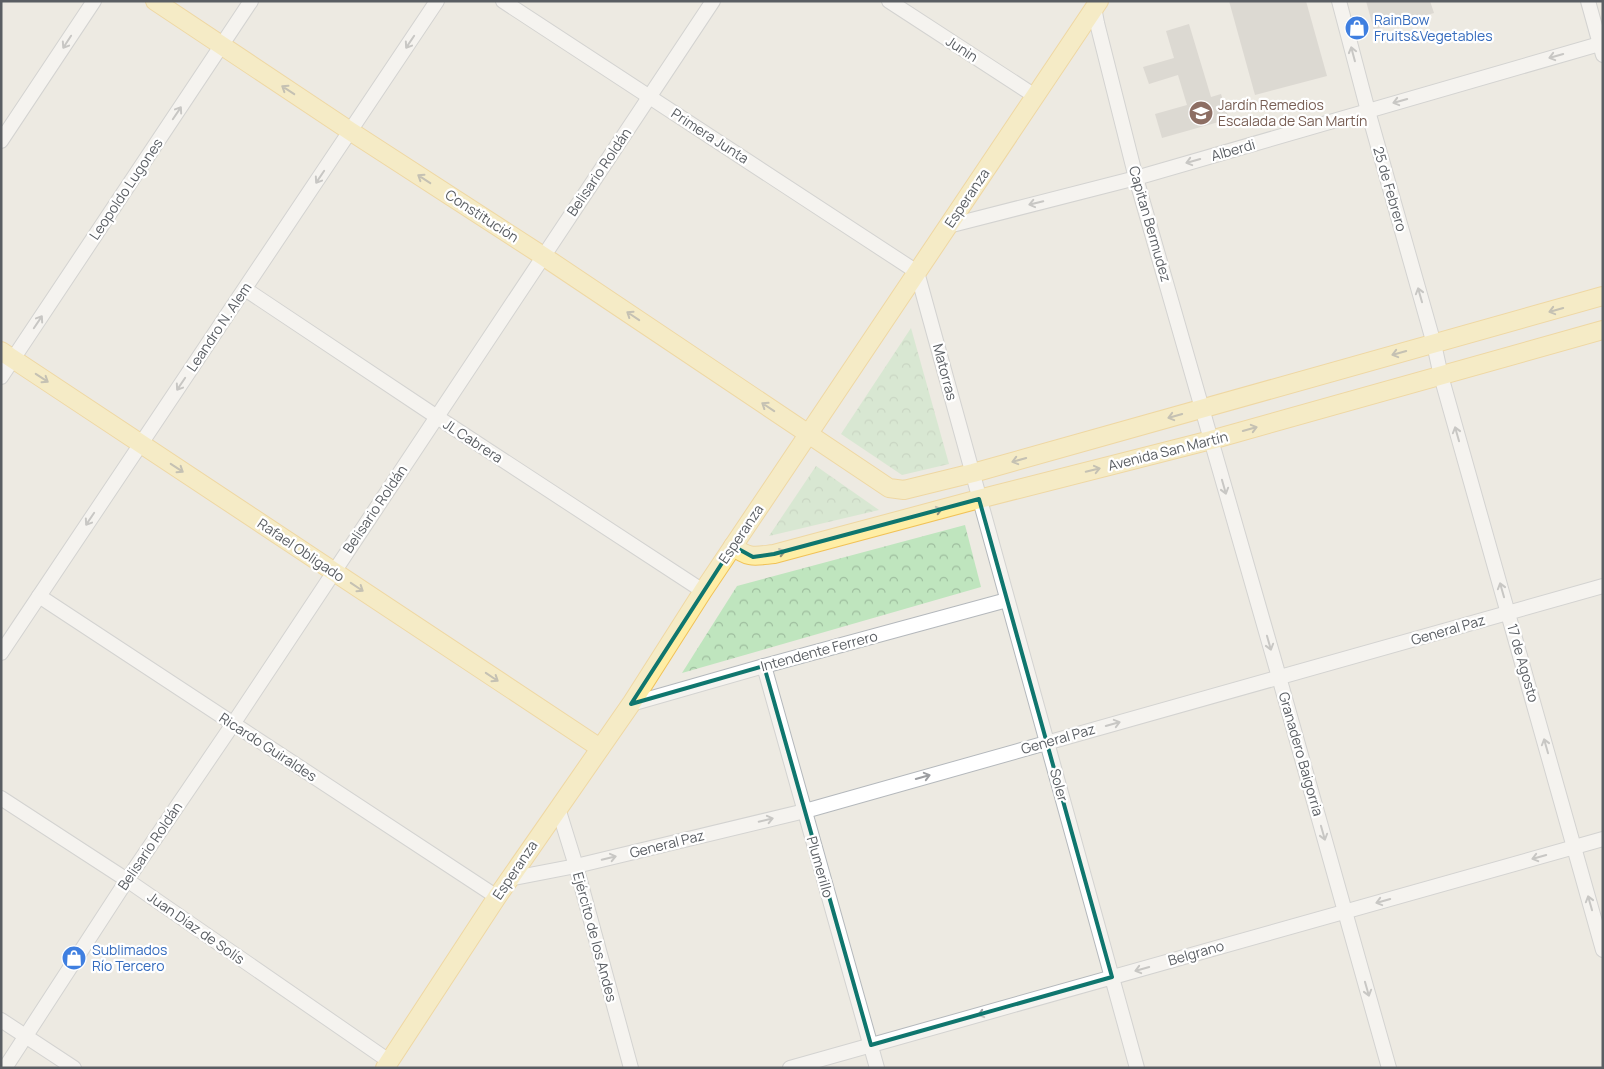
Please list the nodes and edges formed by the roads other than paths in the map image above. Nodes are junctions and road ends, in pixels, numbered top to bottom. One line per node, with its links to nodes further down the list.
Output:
1 (94, 1): 17 (street, one-way to 17)
2 (155, 1): 11 (main road, Constitución)
3 (251, 1): 11 (street, Leopoldo Lugones)
4 (437, 1): 16 (street, Leandro N. Alem, one-way to 16)
5 (503, 1): 13 (street, Primera Junta)
6 (713, 1): 13 (street, Belisario Roldán)
7 (889, 1): 14 (street, Junin)
8 (1339, 1): 15 (street, 25 de Febrero, one-way to 8)
9 (1588, 1): 12 (street)
10 (1096, 4): 14 (main road, Esperanza); 18 (street, Capitan Bermudez)
11 (222, 46): 16 (main road, Constitución, one-way to 11); 26 (street, Leopoldo Lugones, one-way to 11)
12 (1602, 47): 15 (street, Alberdi, one-way to 15)
13 (649, 96): 20 (street, Belisario Roldán); 21 (street, Primera Junta)
14 (1035, 96): 19 (main road, Esperanza)
15 (1368, 111): 18 (street, Alberdi, one-way to 18); 25 (street, 25 de Febrero, one-way to 15)
16 (350, 131): 20 (main road, Constitución, one-way to 16); 22 (street, Leandro N. Alem, one-way to 22)
17 (2, 138)
18 (1136, 178): 19 (street, Alberdi, one-way to 19); 29 (street, Capitan Bermudez)
19 (948, 226): 21 (main road, Esperanza)
20 (543, 256): 30 (street, Belisario Roldán); 31 (main road, Constitución, one-way to 20)
21 (917, 272): 31 (main road, Esperanza); 34 (street, Matorras)
22 (244, 289): 30 (street, JL Cabrera); 33 (street, Leandro N. Alem, one-way to 33)
23 (1603, 296): 25 (main road, one-way to 25)
24 (1603, 330): 27 (main road, Avenida San Martín)
25 (1434, 344): 27 (street, 25 de Febrero); 29 (main road, one-way to 29)
26 (7, 355): 28 (street, Leopoldo Lugones); 33 (main road, Rafael Obligado, one-way to 33)
27 (1441, 376): 32 (main road, Avenida San Martín, one-way to 27); 42 (street, 17 de Agosto, one-way to 27)
28 (1, 377)
29 (1202, 408): 32 (street, Capitan Bermudez); 34 (main road, one-way to 34)
30 (437, 417): 37 (street, Belisario Roldán); 39 (street, JL Cabrera)
31 (808, 434): 34 (main road); 36 (main road, Esperanza)
32 (1211, 440): 35 (main road, Avenida San Martín, one-way to 32); 45 (street, Granadero Baigorria, one-way to 45)
33 (141, 444): 37 (main road, Rafael Obligado, one-way to 37); 40 (street, Leandro N. Alem, one-way to 40)
34 (973, 473): 35 (street, Soler)
35 (979, 499): 36 (main road, Avenida San Martín, one-way to 35); 41 (street, Soler)
36 (733, 546): 39 (main road, Esperanza)
37 (334, 572): 47 (street, Belisario Roldán); 49 (main road, Rafael Obligado, one-way to 49)
38 (1603, 586): 42 (street, General Paz)
39 (703, 591): 46 (main road, Esperanza)
40 (39, 596): 43 (street, Leandro N. Alem); 47 (street, Ricardo Guiraldes)
41 (1007, 600): 44 (street, Intendente Ferrero); 48 (street, Soler)
42 (1508, 612): 45 (street, General Paz); 54 (street, 17 de Agosto, one-way to 42)
43 (1, 653)
44 (764, 666): 46 (street, Intendente Ferrero); 52 (street, Plumerillo)
45 (1279, 677): 48 (street, General Paz, one-way to 45); 59 (street, Granadero Baigorria, one-way to 59)
46 (631, 704): 49 (main road, Esperanza)
47 (233, 724): 57 (street, Belisario Roldán); 58 (street, Ricardo Guiraldes)
48 (1047, 742): 52 (street, General Paz, one-way to 48); 61 (street, Soler)
49 (600, 748): 51 (main road, Esperanza)
50 (1, 798): 57 (street, Juan Díaz de Solís)
51 (558, 808): 55 (street, Ejército de los Andes); 56 (main road, Esperanza)
52 (805, 811): 55 (street, General Paz, one-way to 52); 64 (street, Plumerillo)
53 (1603, 839): 54 (street, Belgrano)
54 (1574, 847): 59 (street, Belgrano, one-way to 59); 60 (street, 17 de Agosto, one-way to 54)
55 (576, 866): 56 (street, General Paz); 68 (street, Ejército de los Andes)
56 (510, 879): 58 (main road, Esperanza)
57 (127, 880): 63 (street, Belisario Roldán); 65 (street, Juan Díaz de Solís)
58 (497, 897): 65 (main road, Esperanza)
59 (1345, 912): 61 (street, Belgrano, one-way to 61); 72 (street, Granadero Baigorria, one-way to 72)
60 (1603, 950)
61 (1112, 977): 64 (street, Belgrano, one-way to 64); 71 (street, Soler)
62 (1, 1020): 63 (street)
63 (26, 1036): 66 (street, Belisario Roldán); 67 (street)
64 (871, 1045): 69 (street, Belgrano); 70 (street, Plumerillo)
65 (387, 1064)
66 (5, 1068)
67 (74, 1068)
68 (631, 1068)
69 (790, 1068)
70 (877, 1068)
71 (1137, 1068)
72 (1389, 1068)

